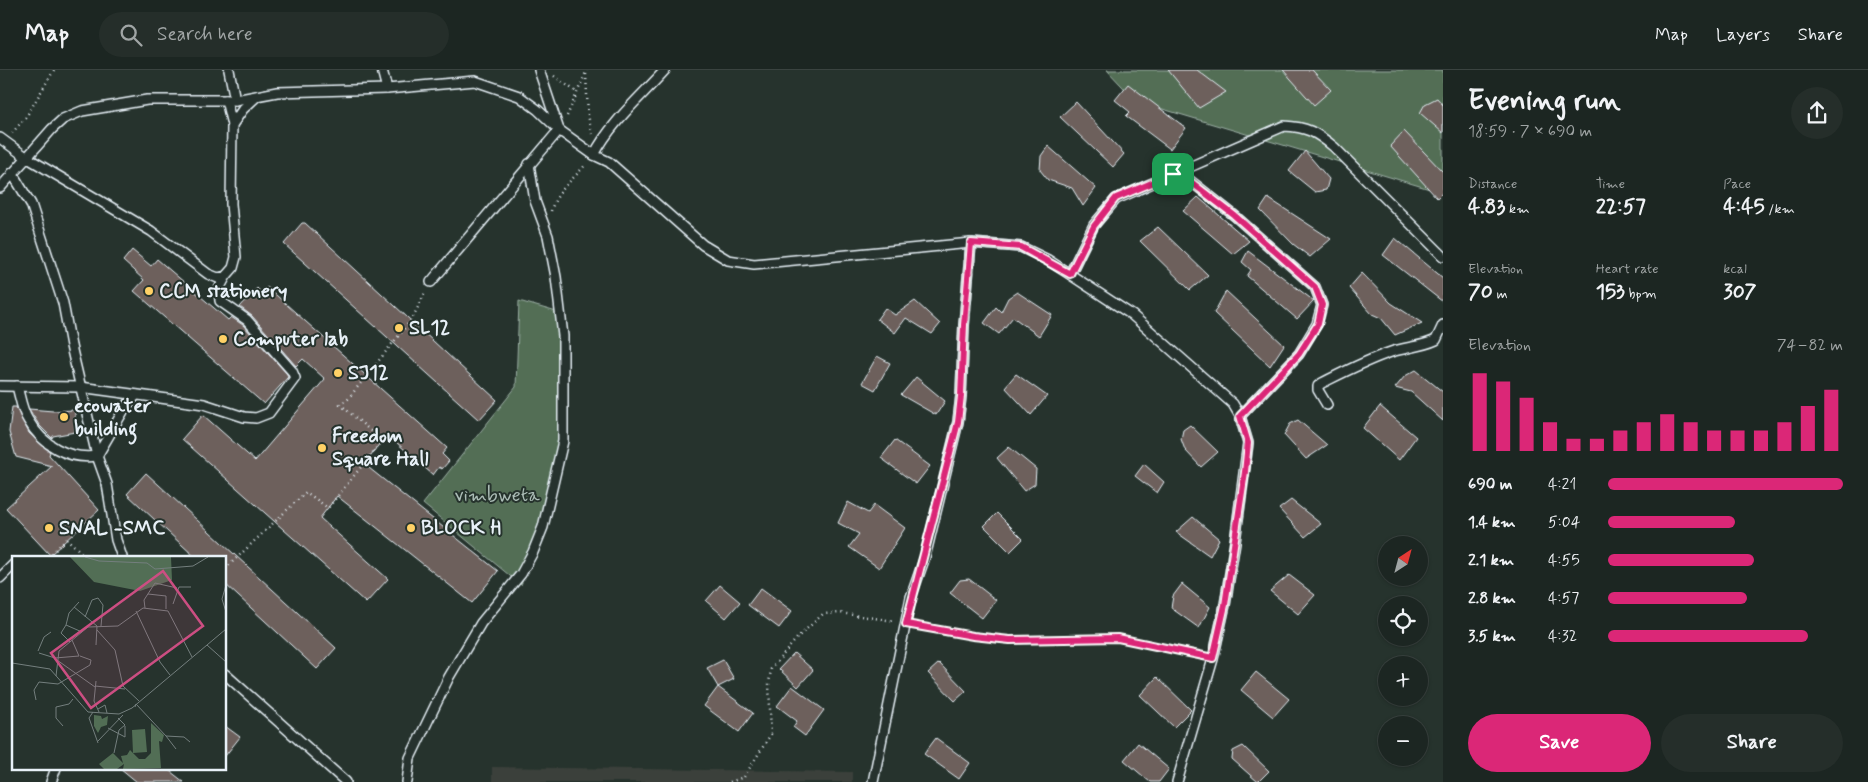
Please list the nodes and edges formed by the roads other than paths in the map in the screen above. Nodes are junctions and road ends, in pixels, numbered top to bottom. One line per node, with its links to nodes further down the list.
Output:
1 (229, 70): 7 (lane)
2 (382, 70): 5 (lane)
3 (539, 70): 9 (lane)
4 (665, 70): 11 (lane)
5 (387, 89): 6 (lane); 9 (lane)
6 (257, 95): 7 (lane); 8 (lane)
7 (230, 100): 8 (lane); 12 (lane)
8 (232, 125): 20 (lane)
9 (559, 130): 11 (lane); 13 (lane)
10 (2, 140): 12 (lane)
11 (594, 155): 17 (lane)
12 (26, 157): 15 (lane); 20 (lane)
13 (529, 164): 21 (lane); 37 (lane)
14 (1178, 172): 18 (lane); 19 (lane); 28 (lane)
15 (12, 173): 16 (lane); 25 (lane)
16 (0, 188)
17 (971, 243): 19 (lane); 38 (lane)
18 (1443, 256)
19 (1070, 274): 28 (lane)
20 (226, 276): 26 (lane)
21 (431, 282)
22 (1443, 325): 27 (lane)
23 (0, 386): 24 (lane)
24 (17, 386): 25 (lane); 29 (lane)
25 (80, 388): 26 (lane); 29 (lane)
26 (136, 395): 29 (lane)
27 (1327, 405)
28 (1240, 416): 39 (lane)
29 (97, 456): 30 (lane)
30 (122, 556)
31 (12, 566): 32 (lane)
32 (0, 578)
33 (226, 675): 36 (lane)
34 (55, 770): 35 (lane)
35 (51, 782)
36 (346, 782)
37 (407, 782)
38 (873, 782)
39 (1177, 782)

